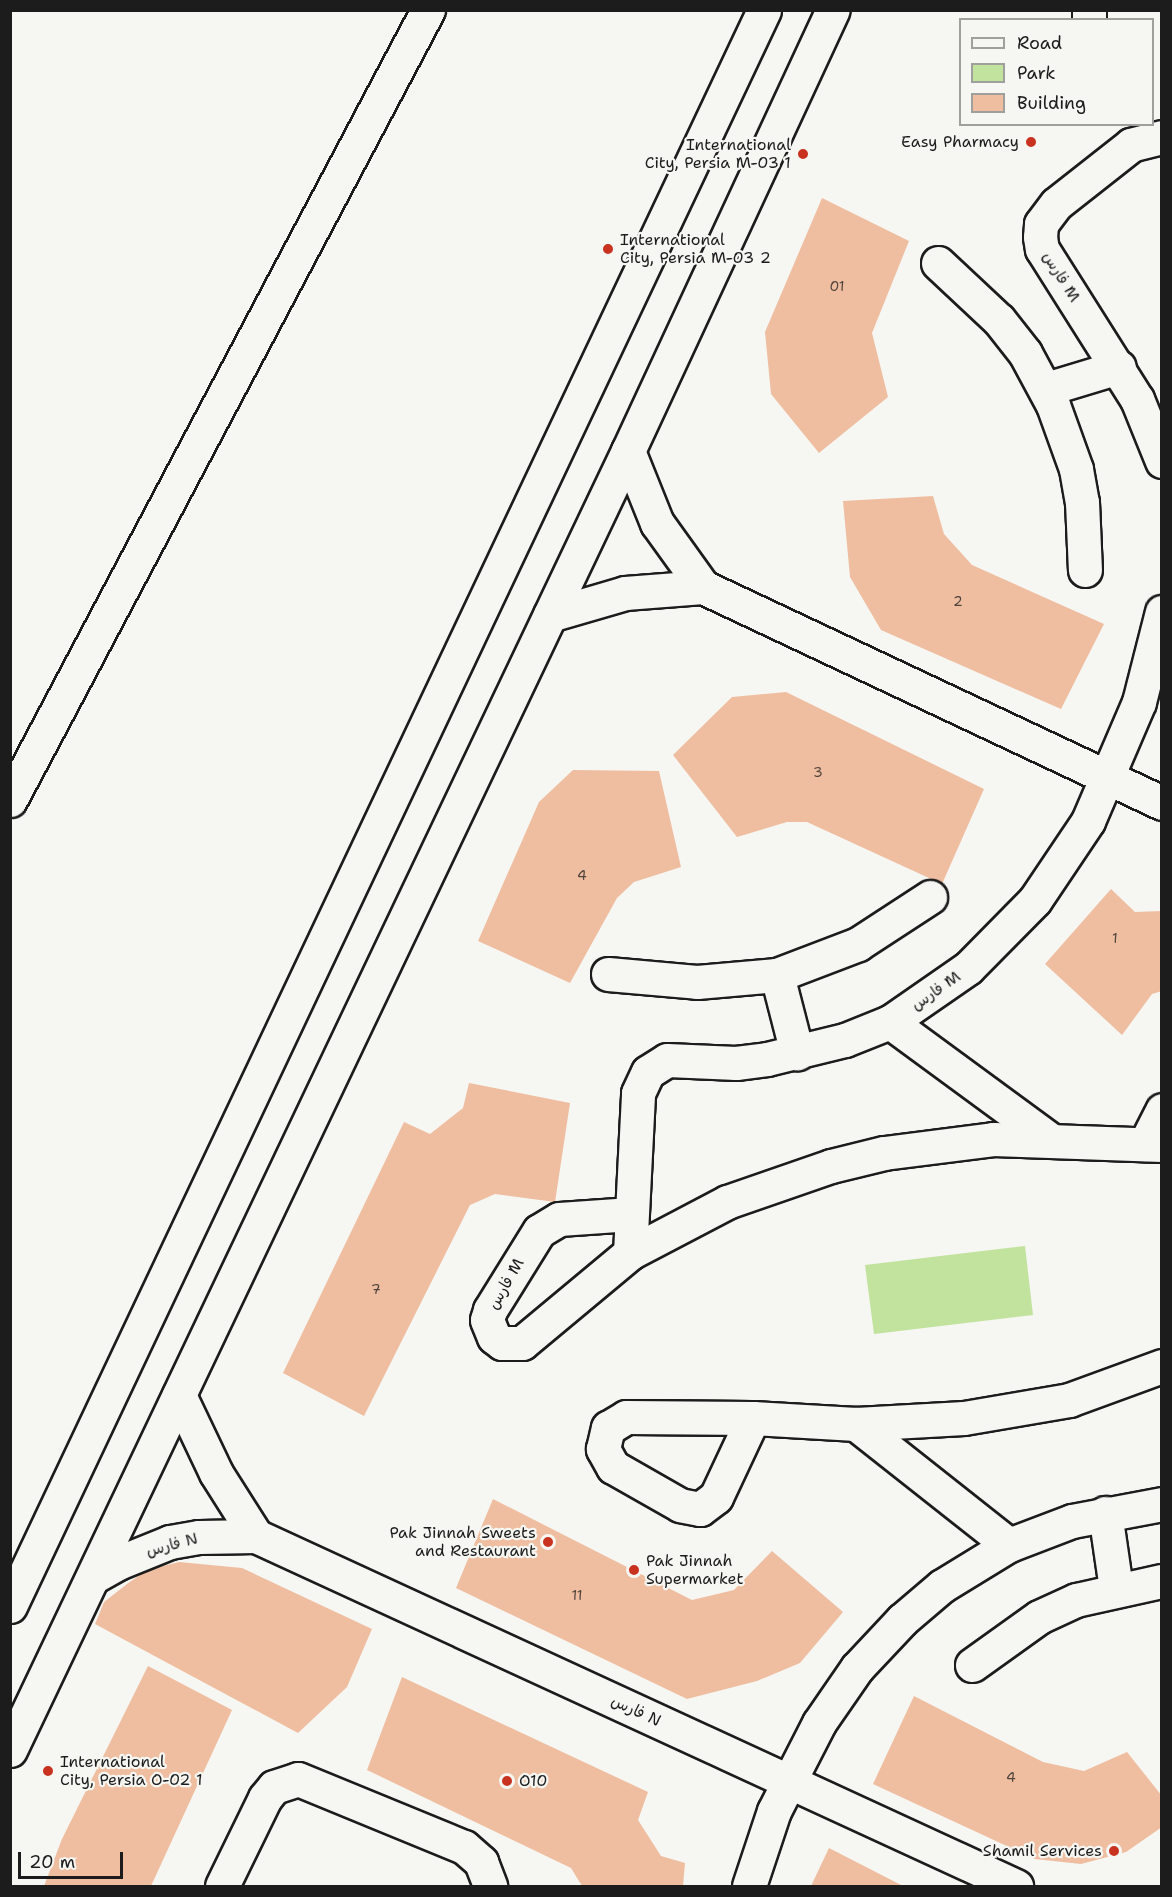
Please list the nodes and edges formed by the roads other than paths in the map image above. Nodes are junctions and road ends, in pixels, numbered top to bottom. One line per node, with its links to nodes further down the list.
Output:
1 (428, 10): 15 (street)
2 (764, 10): 38 (street)
3 (833, 10): 8 (street)
4 (1154, 133): 6 (street, فارس M)
5 (938, 263): 7 (street)
6 (1119, 367): 7 (street); 9 (street, فارس M)
7 (1046, 389): 10 (street)
8 (628, 451): 11 (street); 13 (street)
9 (1161, 461)
10 (1085, 570)
11 (703, 587): 13 (street); 14 (street)
12 (1161, 612): 14 (street, فارس M)
13 (550, 615): 28 (street)
14 (1108, 778): 16 (street); 20 (street, فارس M)
15 (10, 800)
16 (1161, 802)
17 (930, 897): 19 (street)
18 (608, 974): 19 (street)
19 (777, 975): 21 (street)
20 (890, 1022): 21 (street, فارس M); 23 (street)
21 (797, 1053): 25 (street, فارس M)
22 (1161, 1110): 24 (street, فارس M)
23 (1048, 1138): 24 (street, فارس M); 26 (street, فارس M)
24 (1153, 1144)
25 (631, 1214): 26 (street, فارس M); 26 (street, فارس M)
26 (630, 1253)
27 (1161, 1366): 30 (street)
28 (179, 1395): 33 (street); 35 (street)
29 (753, 1418): 30 (street)
30 (856, 1424): 34 (street)
31 (1161, 1504): 32 (street)
32 (1105, 1512): 34 (street); 37 (street)
33 (256, 1536): 35 (street, فارس N); 41 (street, فارس N)
34 (1009, 1545): 41 (street)
35 (93, 1577): 40 (street)
36 (1161, 1581): 37 (street)
37 (1116, 1588): 39 (street)
38 (10, 1606)
39 (972, 1665)
40 (10, 1750)
41 (789, 1782): 44 (street); 45 (street, فارس N)
42 (222, 1887): 43 (street)
43 (490, 1887)
44 (749, 1887)
45 (1016, 1887)

